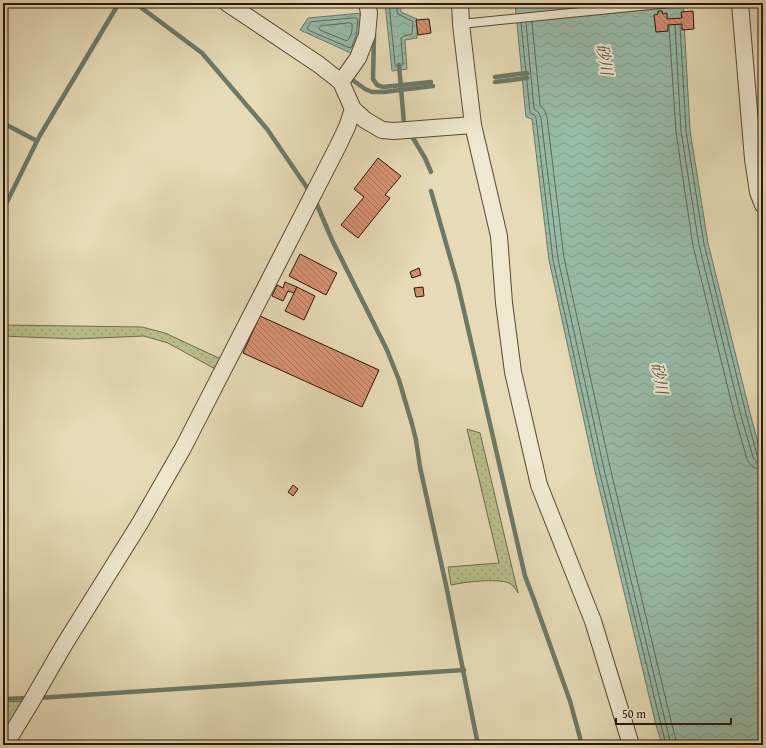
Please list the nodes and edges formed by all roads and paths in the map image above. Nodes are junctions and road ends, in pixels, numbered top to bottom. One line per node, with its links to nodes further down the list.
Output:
1 (227, 3): 7 (street)
2 (367, 3): 7 (street)
3 (460, 3): 6 (street)
4 (670, 3): 6 (lane)
5 (740, 3): 10 (street)
6 (461, 24): 9 (street)
7 (344, 78): 8 (street)
8 (353, 109): 9 (street); 11 (street)
9 (473, 125): 12 (street)
10 (763, 204)
11 (4, 745)
12 (631, 745)

